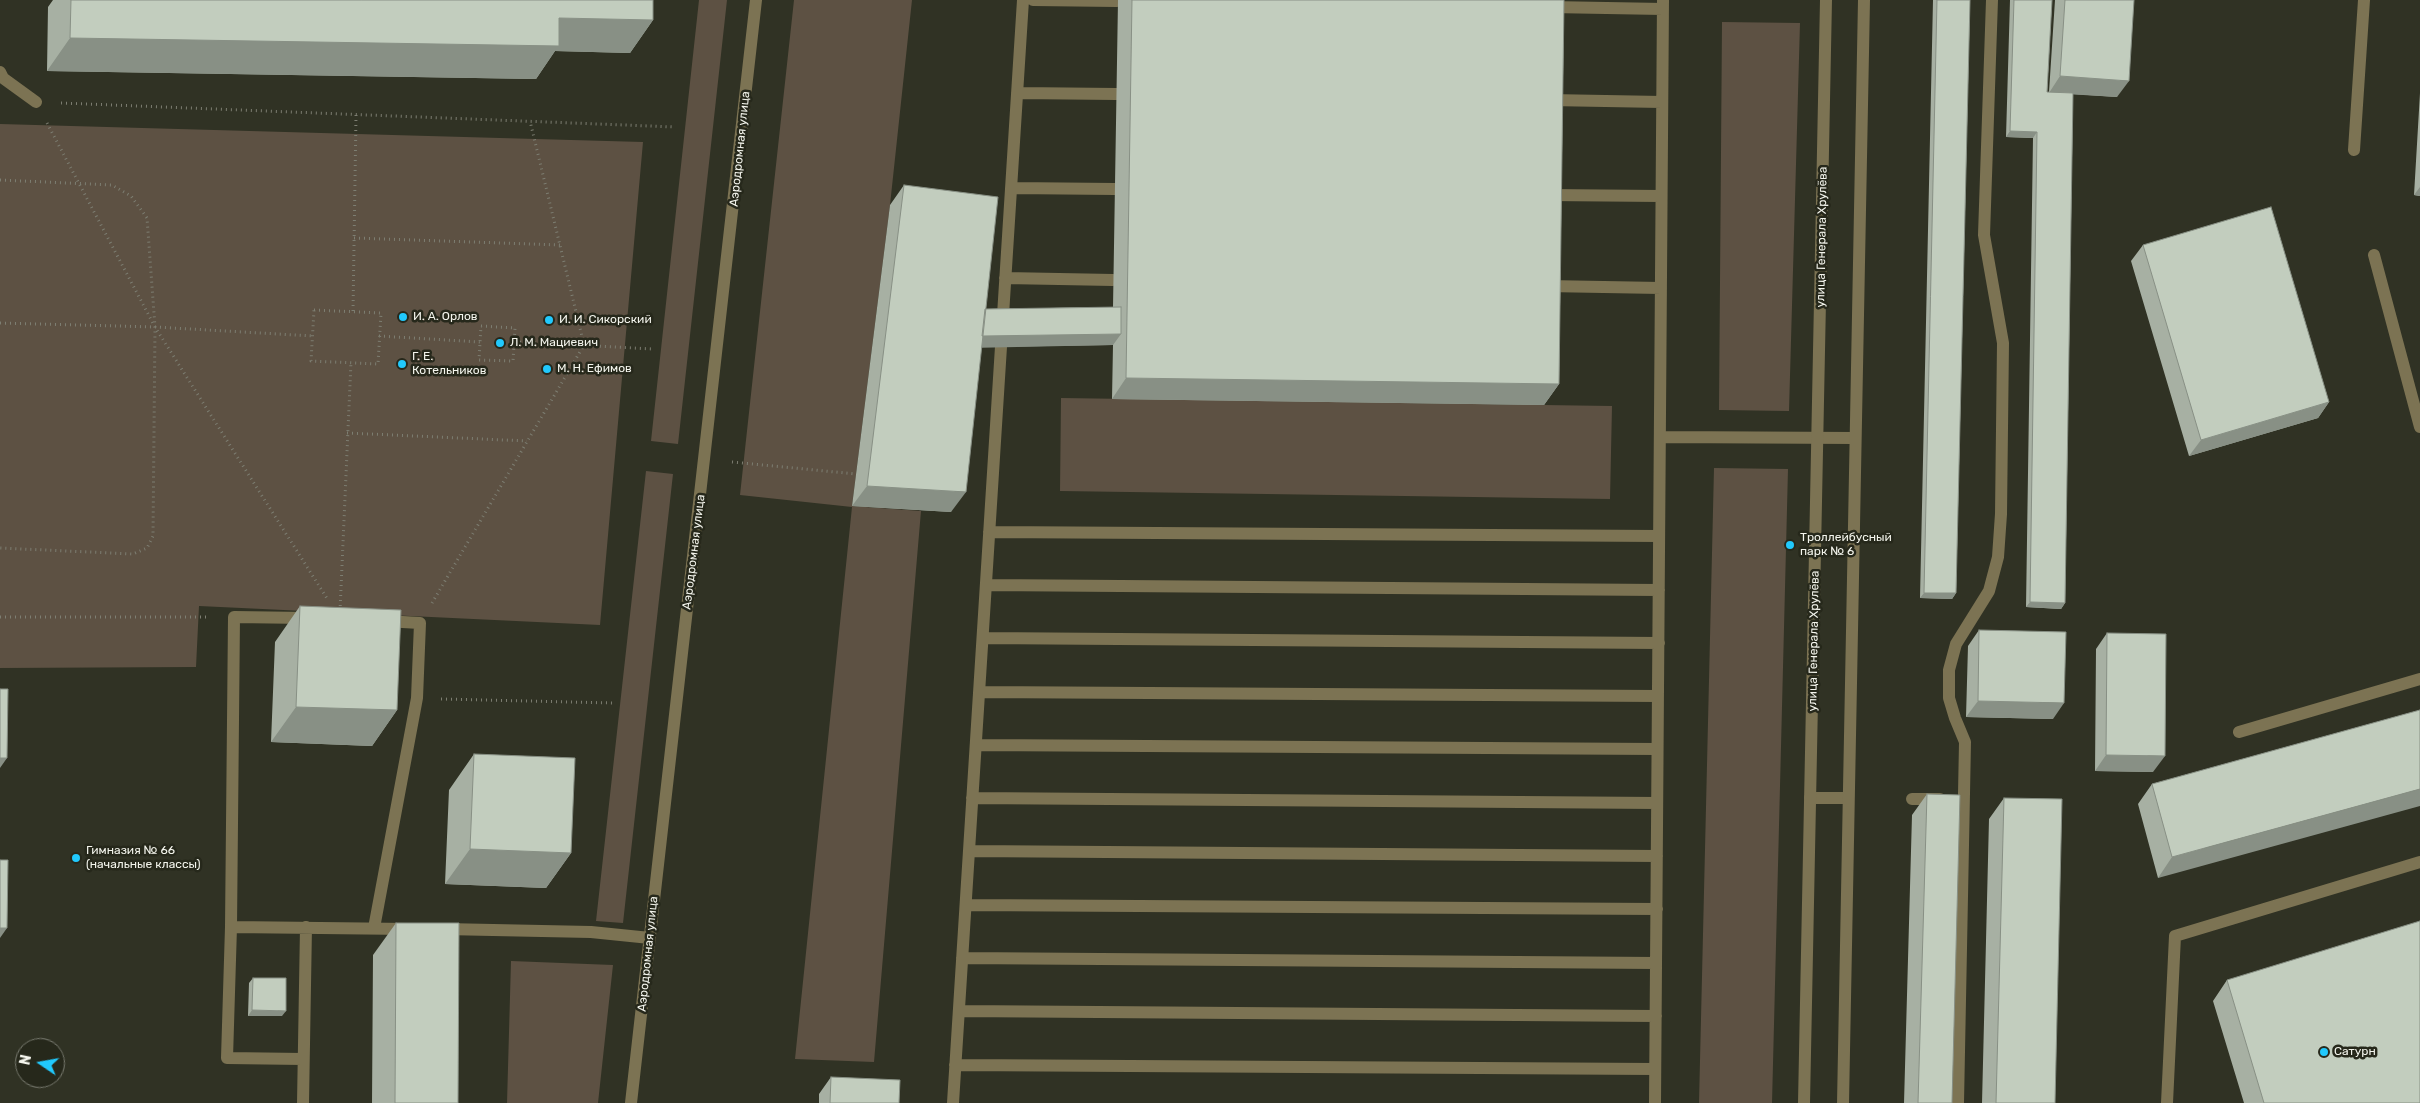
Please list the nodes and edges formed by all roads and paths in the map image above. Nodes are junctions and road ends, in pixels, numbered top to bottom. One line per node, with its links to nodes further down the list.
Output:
1 (756, 0): 88 (street, Аэродромная улица)
2 (1023, 0): 12 (street)
3 (1033, 0): 8 (street)
4 (1826, 0): 47 (street, улица Генерала Хрулёва)
5 (1864, 0): 48 (street)
6 (1992, 0): 78 (street)
7 (2364, 0): 20 (street)
8 (1118, 1)
9 (1663, 4): 10 (street); 16 (street)
10 (1550, 7)
11 (0, 72): 15 (street)
12 (1017, 92): 13 (street); 23 (street)
13 (1116, 94)
14 (1549, 100): 16 (street)
15 (36, 102): 17 (path); 22 (path)
16 (1662, 102): 26 (street)
17 (356, 114): 18 (path); 27 (path)
18 (530, 121): 19 (path); 28 (path)
19 (675, 127)
20 (2354, 150)
21 (0, 180): 22 (path)
22 (79, 184): 36 (path); 36 (path)
23 (1011, 188): 24 (street); 30 (street)
24 (1115, 189)
25 (1547, 195): 26 (street)
26 (1661, 196): 33 (street)
27 (354, 238): 28 (path); 34 (path)
28 (560, 245): 41 (path)
29 (2374, 255): 44 (street)
30 (1005, 278): 31 (street); 52 (street)
31 (1113, 280)
32 (1546, 286): 33 (street)
33 (1661, 288): 46 (street)
34 (353, 312): 37 (path); 38 (path)
35 (0, 323): 36 (path)
36 (155, 327): 37 (path); 54 (path); 57 (path)
37 (313, 336): 43 (path)
38 (379, 336): 39 (path); 43 (path)
39 (480, 342): 40 (path); 40 (path)
40 (515, 342): 41 (path)
41 (584, 345): 42 (path); 49 (path)
42 (653, 349)
43 (351, 362): 45 (path)
44 (2420, 427)
45 (348, 433): 49 (path); 58 (path)
46 (1660, 437): 47 (street); 53 (street)
47 (1818, 438): 48 (street); 75 (street, улица Генерала Хрулёва)
48 (1855, 438): 76 (street)
49 (527, 441): 63 (path)
50 (732, 462): 51 (path)
51 (856, 474)
52 (989, 532): 53 (street); 55 (street)
53 (1659, 536): 56 (street)
54 (0, 548)
55 (986, 585): 56 (street); 64 (street)
56 (1659, 590): 65 (street)
57 (329, 603)
58 (335, 611)
59 (234, 616): 60 (path); 61 (street); 85 (street)
60 (0, 617)
61 (321, 619)
62 (376, 621): 63 (street)
63 (420, 622): 69 (street)
64 (983, 638): 65 (street); 67 (street)
65 (1659, 643): 68 (street)
66 (2420, 679): 71 (street)
67 (979, 692): 68 (street); 72 (street)
68 (1658, 696): 73 (street)
69 (417, 698): 70 (path); 87 (street)
70 (613, 702)
71 (2239, 732)
72 (976, 745): 73 (street); 74 (street)
73 (1658, 749): 79 (street)
74 (972, 798): 79 (street); 80 (street)
75 (1810, 798): 76 (street); 100 (street, улица Генерала Хрулёва)
76 (1848, 798): 101 (street)
77 (1912, 799): 78 (street)
78 (1964, 800): 102 (street)
79 (1657, 803): 81 (street)
80 (969, 851): 81 (street); 83 (street)
81 (1657, 856): 84 (street)
82 (2420, 862): 103 (street)
83 (966, 905): 84 (street); 89 (street)
84 (1657, 909): 90 (street)
85 (231, 927): 86 (street); 93 (street)
86 (306, 927): 87 (street); 93 (street)
87 (374, 928): 88 (street)
88 (650, 938): 97 (street, Аэродромная улица)
89 (962, 958): 90 (street); 91 (street)
90 (1656, 962): 92 (street)
91 (959, 1011): 92 (street); 94 (street)
92 (1656, 1016): 95 (street)
93 (303, 1059): 96 (street)
94 (956, 1065): 95 (street); 98 (street)
95 (1655, 1069): 99 (street)
96 (303, 1103)
97 (631, 1103)
98 (953, 1103)
99 (1655, 1103)
100 (1804, 1103)
101 (1843, 1103)
102 (1958, 1103)
103 (2167, 1103)

